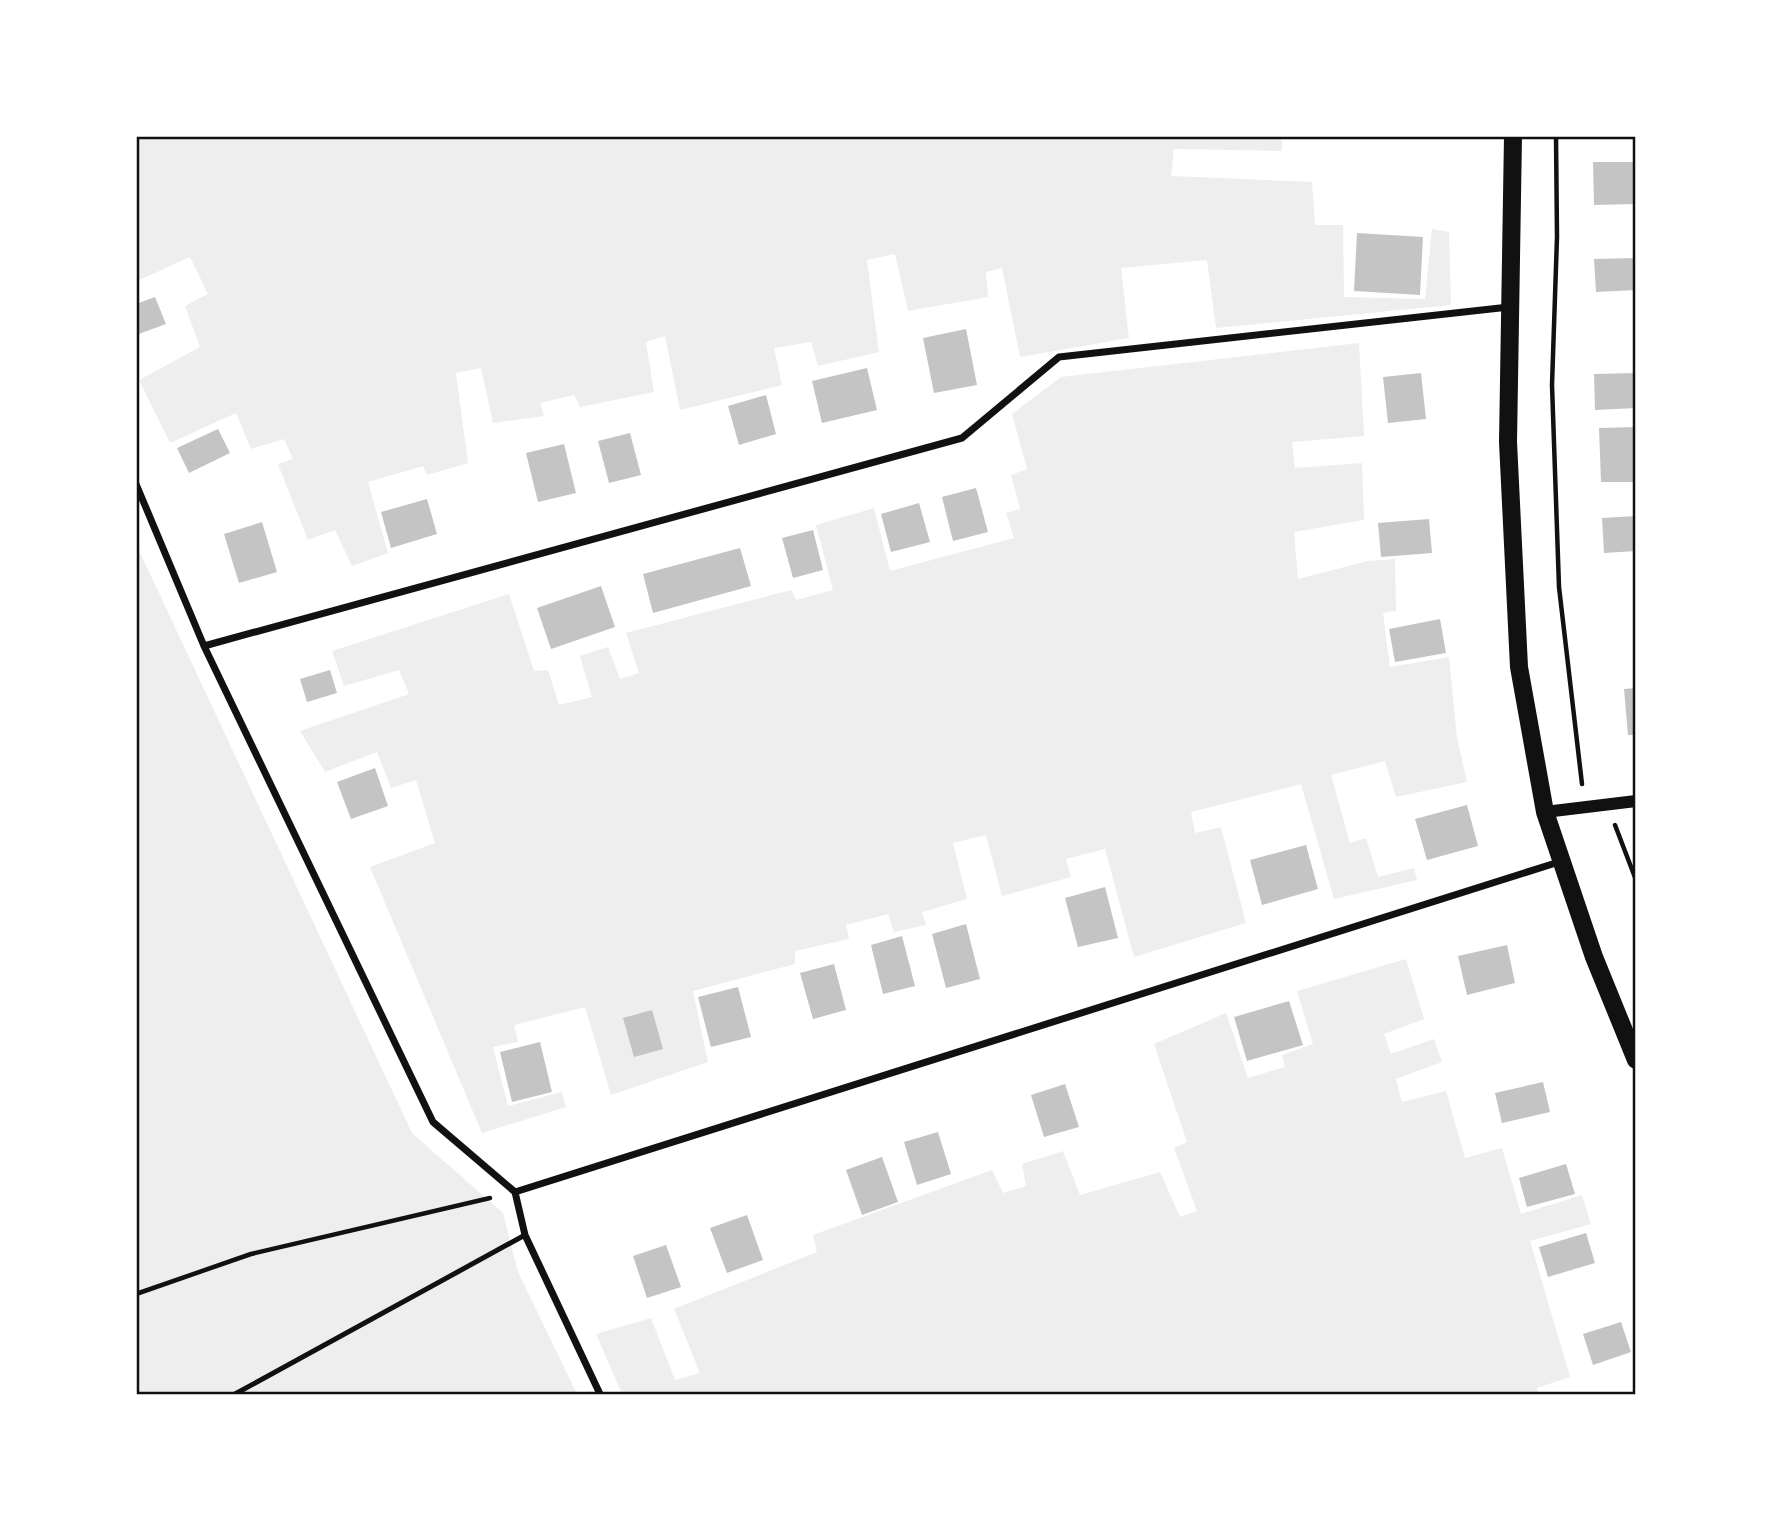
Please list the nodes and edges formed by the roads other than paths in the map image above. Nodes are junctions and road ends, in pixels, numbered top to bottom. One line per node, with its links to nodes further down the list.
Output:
1 (1513, 136): 2 (main road)
2 (1510, 307): 4 (street); 6 (main road)
3 (136, 484): 4 (street)
4 (204, 646): 9 (street)
5 (1636, 801): 6 (street)
6 (1545, 812): 7 (main road)
7 (1562, 861): 8 (main road); 9 (street)
8 (1636, 1060)
9 (515, 1192): 10 (street)
10 (525, 1234): 11 (lane); 12 (street)
11 (235, 1395)
12 (600, 1395)

